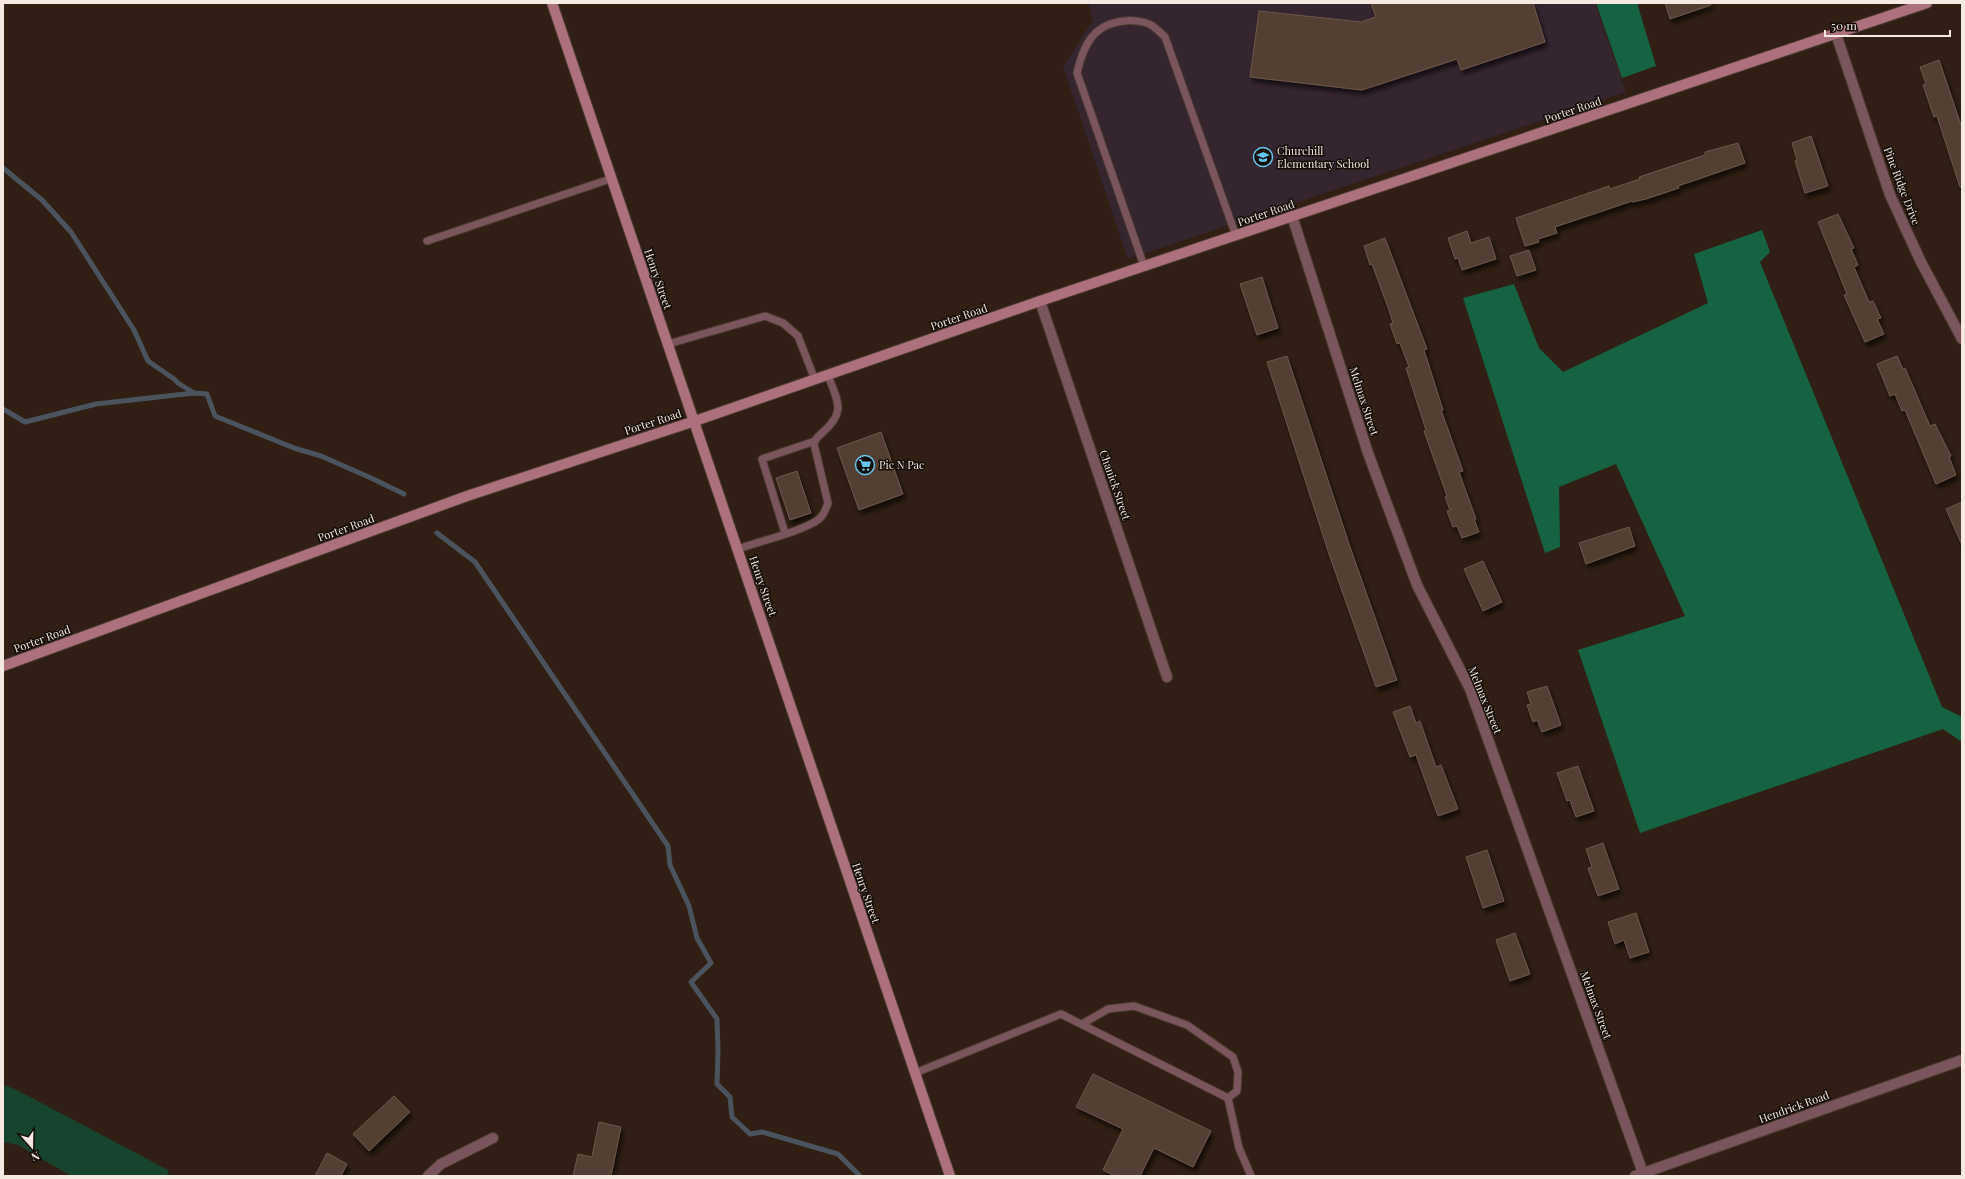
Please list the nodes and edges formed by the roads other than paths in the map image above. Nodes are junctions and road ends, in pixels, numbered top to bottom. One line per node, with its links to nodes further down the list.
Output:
1 (552, 3): 4 (street, Henry Street)
2 (1927, 3): 3 (street, Porter Road)
3 (1836, 34): 5 (street, Porter Road); 10 (street, Pine Ridge Drive)
4 (610, 179): 7 (lane); 11 (street, Henry Street)
5 (1292, 216): 6 (street, Porter Road); 25 (street, Melmax Street)
6 (1236, 236): 8 (street, Porter Road); 8 (lane)
7 (427, 241)
8 (1144, 266): 9 (street, Porter Road)
9 (1040, 301): 12 (street, Porter Road); 19 (street, Chanick Street)
10 (1962, 339)
11 (668, 344): 13 (lane); 14 (street, Henry Street)
12 (828, 376): 13 (street, Porter Road); 15 (lane)
13 (815, 380): 14 (street, Porter Road)
14 (695, 421): 17 (street, Henry Street); 18 (street, Porter Road)
15 (815, 441): 16 (lane); 16 (lane)
16 (785, 533): 17 (lane)
17 (738, 549): 22 (street, Henry Street)
18 (3, 666)
19 (1167, 677)
20 (1082, 1024): 22 (lane); 23 (lane); 23 (lane)
21 (1962, 1060): 25 (street, Hendrick Road)
22 (915, 1073): 27 (street, Henry Street)
23 (1228, 1098): 28 (lane)
24 (493, 1138): 26 (street)
25 (1639, 1175)
26 (428, 1176)
27 (950, 1176)
28 (1251, 1176)

